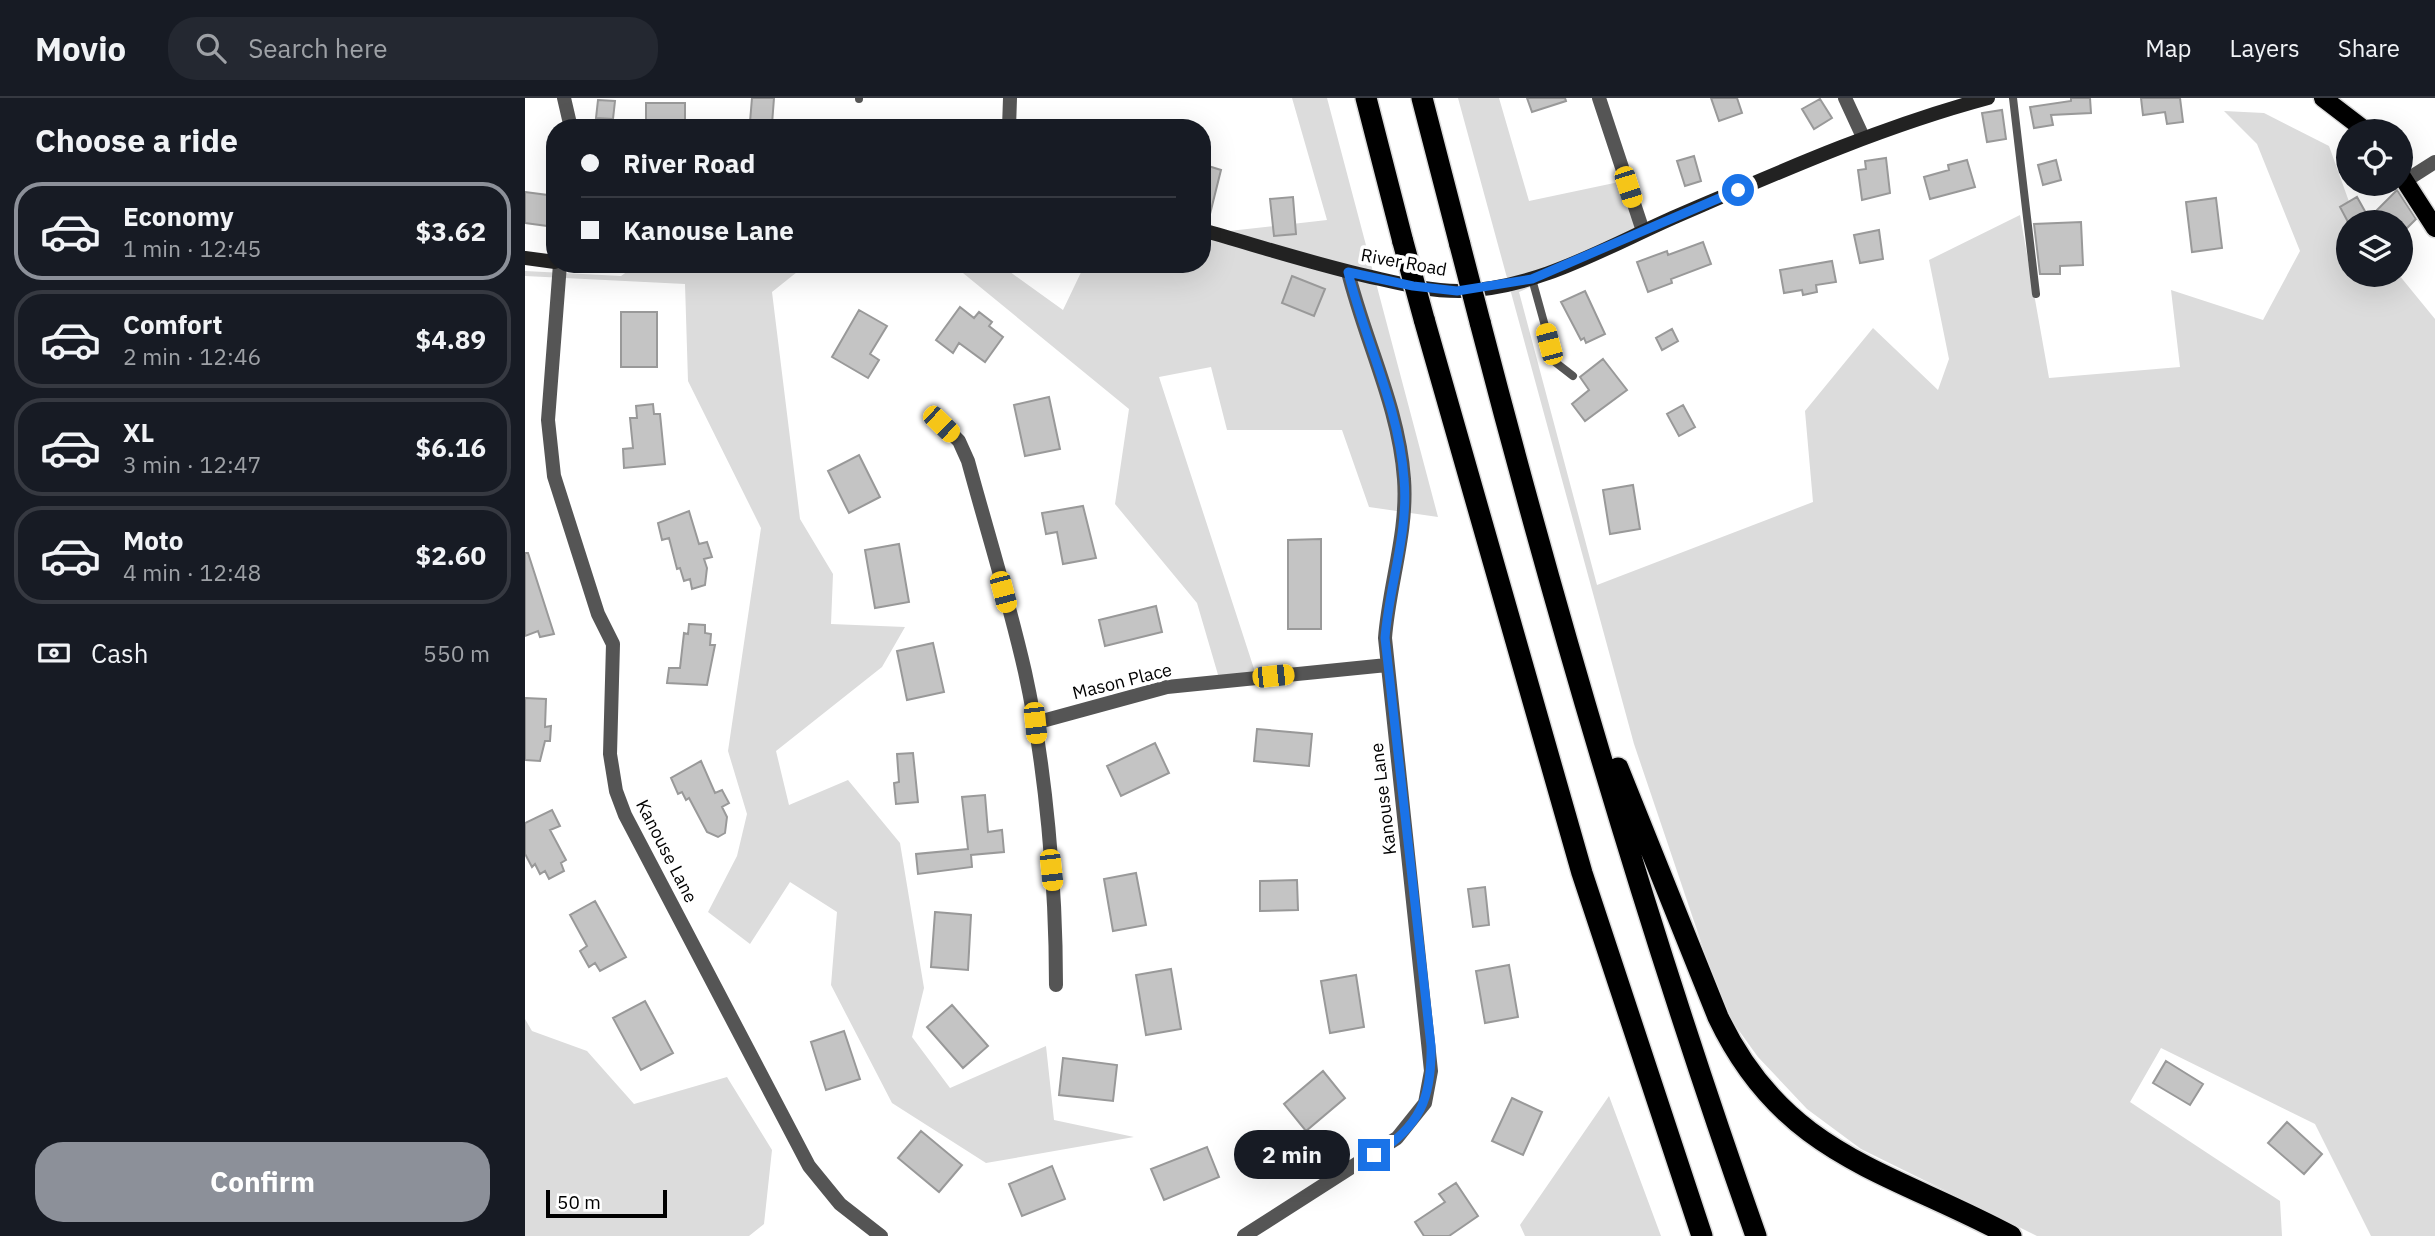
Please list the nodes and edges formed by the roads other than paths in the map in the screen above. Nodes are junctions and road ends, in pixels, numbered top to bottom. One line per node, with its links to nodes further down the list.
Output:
1 (564, 98): 11 (street)
2 (1010, 98): 12 (street)
3 (1366, 98): 35 (highway, bridge)
4 (1422, 98): 29 (highway, bridge)
5 (1599, 98): 19 (street)
6 (1845, 98): 14 (street)
7 (1988, 98): 10 (street, River Road)
8 (2013, 98): 26 (lane)
9 (2323, 98): 13 (main road)
10 (1970, 100): 14 (street, River Road)
11 (570, 119)
12 (1009, 119)
13 (2350, 119)
14 (1863, 137): 19 (street, River Road)
15 (2435, 162): 16 (street)
16 (2413, 173)
17 (2413, 194): 18 (main road)
18 (2435, 228)
19 (1643, 231): 25 (street, River Road)
20 (1211, 233): 23 (street, River Road)
21 (525, 258): 22 (street)
22 (546, 261)
23 (1348, 272): 25 (street, River Road); 30 (street, Kanouse Lane)
24 (559, 273): 33 (street, Kanouse Lane)
25 (1532, 279): 27 (lane)
26 (2036, 294)
27 (1573, 376)
28 (941, 424): 31 (street)
29 (1565, 633): 36 (highway); 37 (highway)
30 (1387, 665): 31 (street, Mason Place); 34 (street, Kanouse Lane)
31 (1035, 723): 32 (street)
32 (1056, 985)
33 (881, 1236)
34 (1244, 1236)
35 (1702, 1236)
36 (1756, 1236)
37 (2011, 1236)

